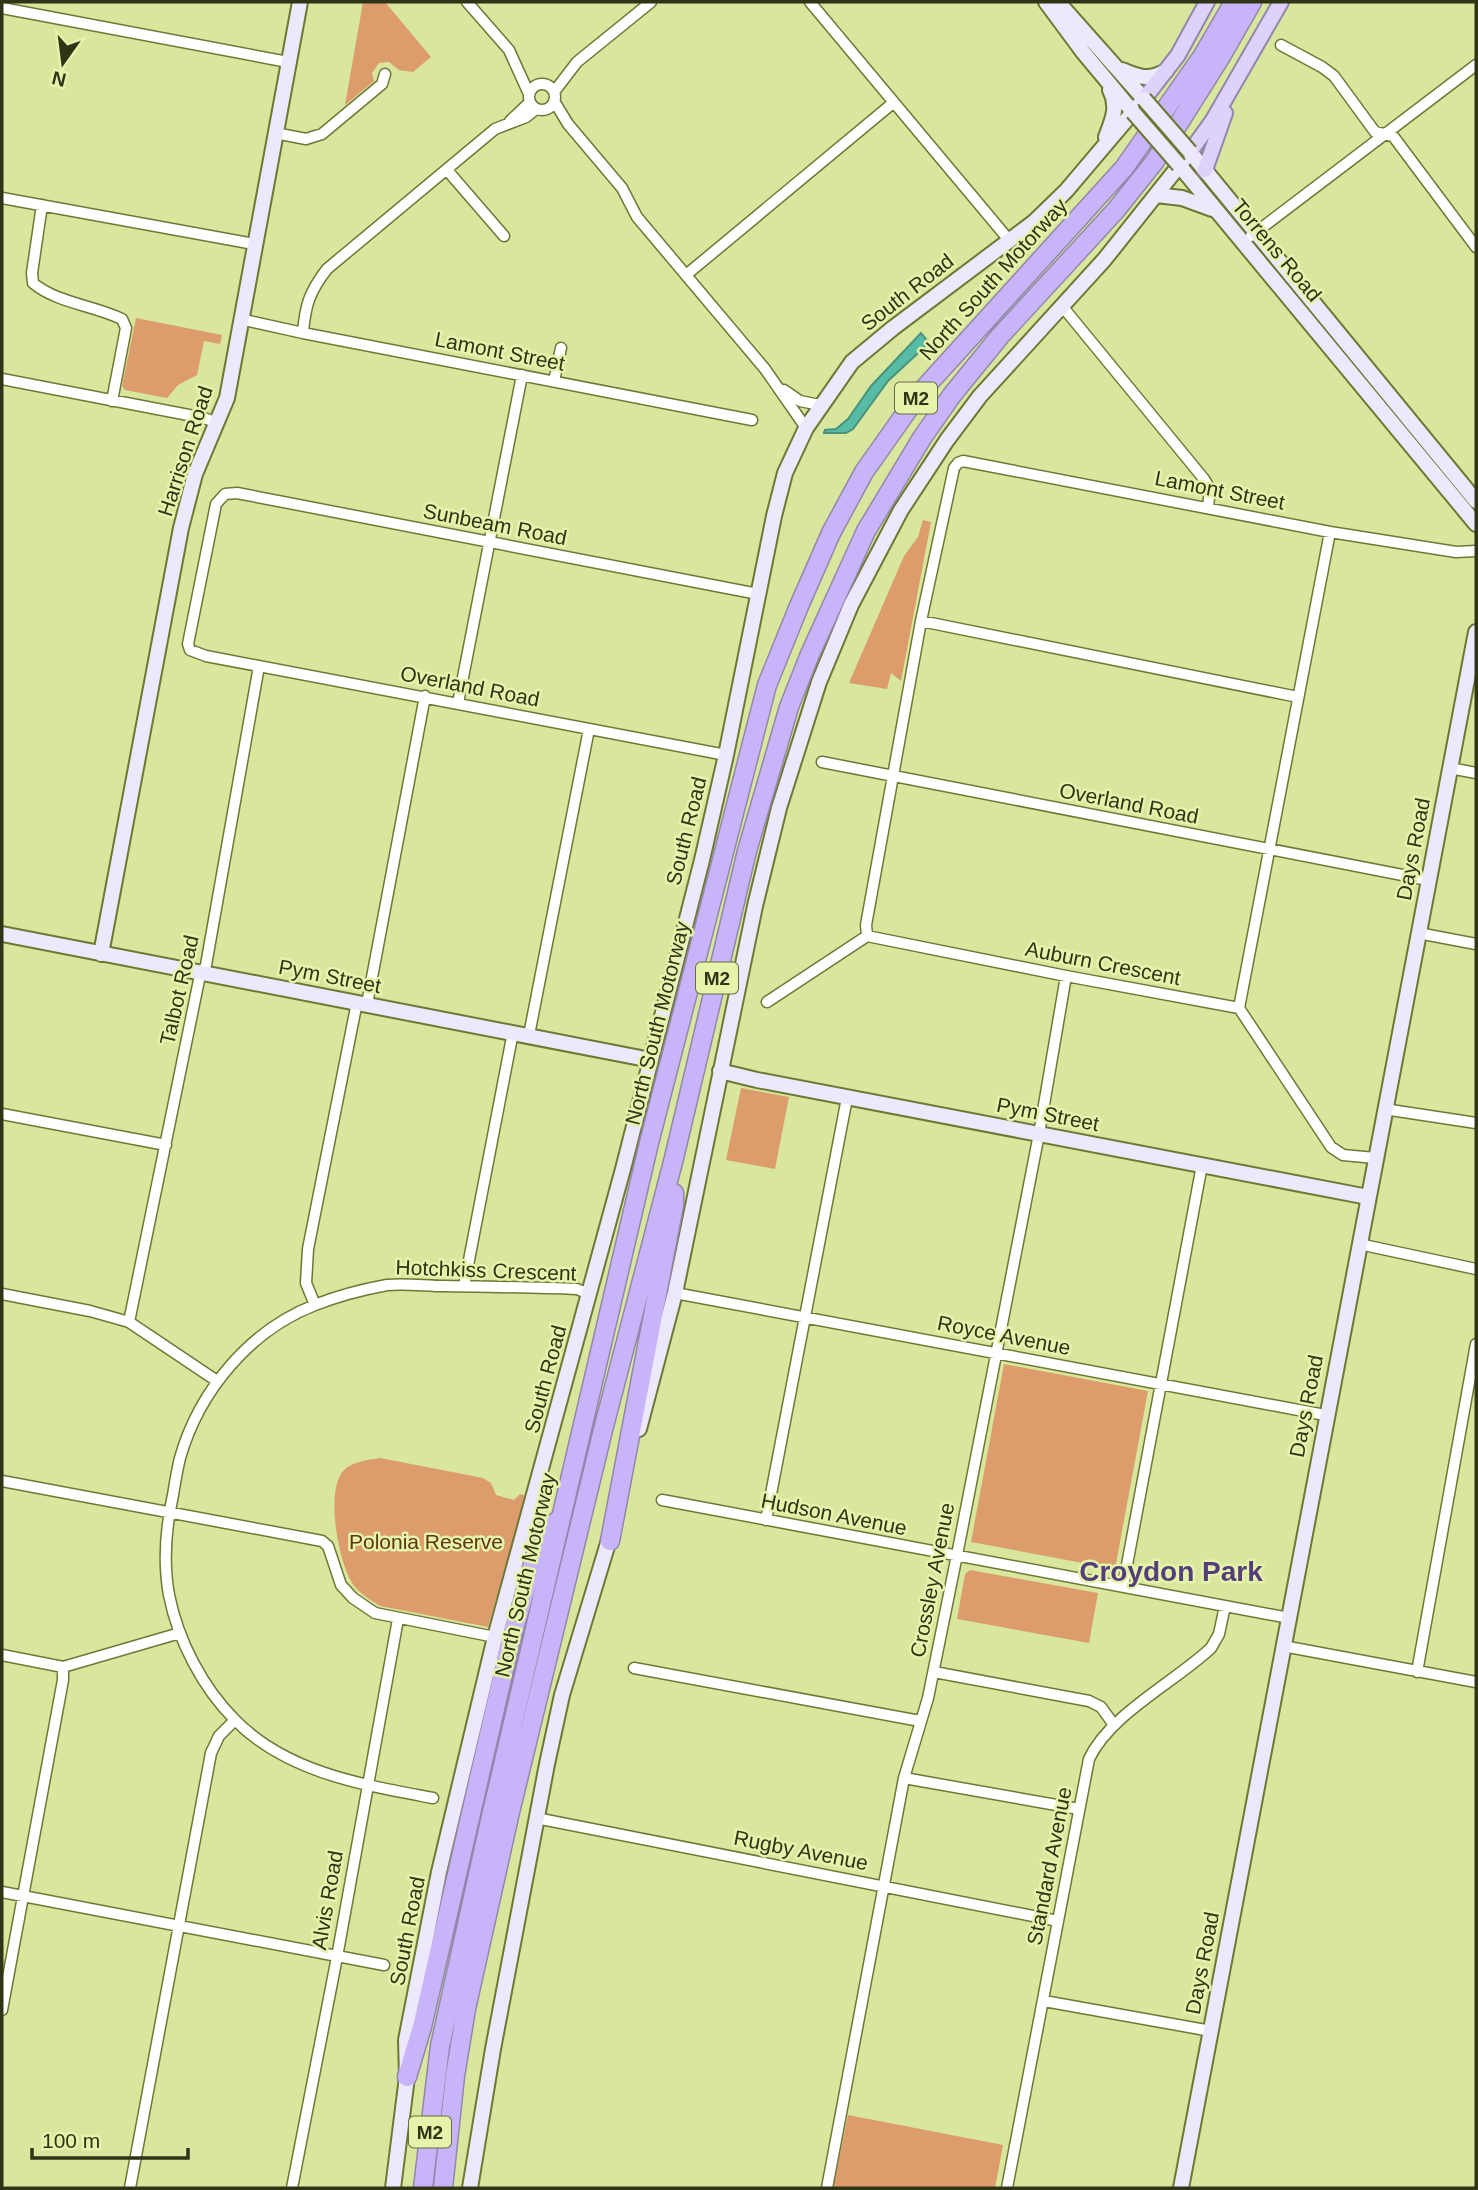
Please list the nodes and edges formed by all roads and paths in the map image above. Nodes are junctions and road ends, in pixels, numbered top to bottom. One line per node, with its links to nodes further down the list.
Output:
1 (300, 2): 13 (main road, Harrison Road)
2 (467, 2): 15 (street)
3 (651, 2): 22 (street)
4 (810, 2): 25 (street)
5 (1046, 2): 19 (main road, Torrens Road)
6 (1058, 2): 16 (main road, Torrens Road)
7 (1207, 2): 17 (main road, South Road)
8 (1234, 2): 122 (highway, North South Motorway / M2)
9 (1252, 2): 101 (highway, North South Motorway / M2)
10 (1281, 2): 21 (main road)
11 (2, 8): 13 (street)
12 (1280, 46): 29 (street)
13 (288, 62): 28 (main road, Harrison Road)
14 (1476, 65): 29 (street)
15 (518, 68): 20 (street); 24 (street)
16 (1117, 68): 17 (main road); 23 (main road, Torrens Road)
17 (1166, 71): 23 (main road, South Road)
18 (385, 74): 28 (street)
19 (1102, 75): 26 (main road, Torrens Road); 30 (main road)
20 (537, 85): 22 (street); 24 (street)
21 (1234, 85): 31 (main road); 34 (main road)
22 (552, 93): 24 (street); 27 (street)
23 (1144, 99): 26 (main road, South Road); 31 (main road, Torrens Road, bridge)
24 (535, 103): 27 (street); 33 (street)
25 (893, 103): 41 (street); 45 (street)
26 (1133, 112): 30 (main road, South Road); 32 (main road, Torrens Road, bridge)
27 (568, 124): 45 (street)
28 (275, 133): 43 (main road, Harrison Road)
29 (1384, 134): 39 (street); 44 (street)
30 (1104, 145): 41 (main road, South Road)
31 (1190, 152): 32 (main road); 34 (main road, Torrens Road)
32 (1179, 165): 35 (main road); 38 (main road, Torrens Road)
33 (447, 170): 40 (street); 48 (street)
34 (1205, 170): 39 (main road, Torrens Road)
35 (1156, 195): 38 (main road); 46 (main road)
36 (2, 198): 37 (street)
37 (43, 205): 43 (street); 54 (street)
38 (1219, 212): 42 (main road, Torrens Road)
39 (1256, 232): 42 (street); 59 (main road, Torrens Road)
40 (504, 236)
41 (1009, 240): 55 (main road, South Road)
42 (1244, 242): 61 (main road, Torrens Road)
43 (254, 244): 47 (main road, Harrison Road)
44 (1476, 247)
45 (686, 275): 53 (street)
46 (1062, 306): 60 (street); 94 (main road)
47 (240, 318): 48 (street, Lamont Street); 57 (main road, Harrison Road)
48 (303, 333): 50 (street, Lamont Street)
49 (561, 348): 52 (street)
50 (522, 375): 52 (street, Lamont Street); 63 (street)
51 (2, 379): 54 (street)
52 (554, 381): 56 (street, Lamont Street)
53 (778, 386): 55 (street); 58 (street)
54 (112, 401): 57 (street)
55 (820, 405): 58 (main road, South Road)
56 (752, 420)
57 (218, 423): 85 (main road, Harrison Road)
58 (806, 428): 65 (main road, South Road)
59 (1476, 501)
60 (1208, 507): 62 (street, Lamont Street); 66 (street, Lamont Street)
61 (1476, 524)
62 (1330, 531): 64 (street, Lamont Street); 71 (street)
63 (490, 542): 65 (street, Sunbeam Road); 68 (street, Sunbeam Road); 72 (street)
64 (1476, 551)
65 (758, 594): 74 (main road, South Road)
66 (921, 621): 71 (street); 78 (street)
67 (1476, 632): 76 (main road, Days Road)
68 (206, 656): 69 (street, Overland Road)
69 (259, 666): 70 (street, Overland Road); 86 (street, Talbot Road)
70 (425, 696): 72 (street, Overland Road); 89 (street)
71 (1298, 697): 79 (street)
72 (458, 703): 73 (street, Overland Road)
73 (589, 729): 74 (street, Overland Road); 92 (street)
74 (726, 755): 93 (main road, South Road)
75 (822, 762): 78 (street, Overland Road)
76 (1450, 768): 77 (street); 80 (main road, Days Road)
77 (1476, 773)
78 (893, 777): 79 (street, Overland Road); 83 (street)
79 (1269, 849): 80 (street, Overland Road); 90 (street)
80 (1428, 880): 81 (main road, Days Road)
81 (1418, 933): 84 (street); 96 (main road, Days Road)
82 (2, 934): 85 (main road, Pym Street)
83 (867, 936): 87 (street, Auburn Crescent); 88 (street)
84 (1476, 944)
85 (101, 954): 86 (main road, Pym Street)
86 (202, 973): 89 (main road, Pym Street); 100 (street, Talbot Road)
87 (1066, 976): 90 (street, Auburn Crescent); 99 (street, Crossley Avenue)
88 (767, 1002)
89 (362, 1003): 91 (main road, Pym Street); 111 (street)
90 (1240, 1008): 102 (street)
91 (513, 1032): 92 (main road, Pym Street); 107 (street)
92 (528, 1035): 93 (main road, Pym Street)
93 (651, 1060): 110 (main road, South Road)
94 (720, 1071): 95 (main road, Pym Street); 108 (main road)
95 (847, 1097): 99 (main road, Pym Street); 112 (street)
96 (1384, 1110): 98 (street); 102 (main road, Days Road)
97 (2, 1114): 100 (street)
98 (1476, 1123)
99 (1039, 1134): 103 (main road, Pym Street); 115 (street, Crossley Avenue)
100 (166, 1145): 113 (street, Talbot Road)
101 (674, 1158): 124 (highway); 162 (highway, North South Motorway / M2)
102 (1375, 1158): 104 (main road, Days Road)
103 (1202, 1166): 104 (main road, Pym Street); 117 (street)
104 (1368, 1197): 105 (main road, Days Road)
105 (1359, 1244): 106 (street); 118 (main road, Days Road)
106 (1476, 1269)
107 (464, 1286): 110 (street, Hotchkiss Crescent); 111 (street, Hotchkiss Crescent)
108 (675, 1293): 112 (street, Royce Avenue); 124 (main road)
109 (2, 1294): 113 (street)
110 (589, 1294): 131 (main road, South Road)
111 (315, 1305): 116 (street, Hotchkiss Crescent)
112 (806, 1318): 115 (street, Royce Avenue); 123 (street)
113 (129, 1322): 116 (street)
114 (1476, 1344): 137 (street)
115 (996, 1353): 117 (street, Royce Avenue); 125 (street, Crossley Avenue)
116 (217, 1381): 121 (street, Hotchkiss Crescent)
117 (1161, 1385): 118 (street, Royce Avenue); 126 (street)
118 (1325, 1415): 128 (main road, Days Road)
119 (2, 1481): 121 (street)
120 (662, 1500): 123 (street, Hudson Avenue)
121 (169, 1513): 129 (street); 130 (street, Hotchkiss Crescent)
122 (561, 1518): 157 (highway); 161 (highway, North South Motorway / M2)
123 (766, 1520): 125 (street, Hudson Avenue)
124 (610, 1541): 146 (main road)
125 (957, 1557): 126 (street, Hudson Avenue); 136 (street, Crossley Avenue)
126 (1123, 1587): 127 (street, Hudson Avenue)
127 (1225, 1606): 128 (street, Hudson Avenue); 141 (street, Standard Avenue)
128 (1289, 1618): 132 (main road, Days Road)
129 (398, 1619): 131 (street); 143 (street, Alvis Road)
130 (180, 1633): 134 (street); 139 (street, Hotchkiss Crescent)
131 (495, 1637): 157 (main road, South Road)
132 (1283, 1646): 137 (street); 156 (main road, Days Road)
133 (2, 1655): 134 (street)
134 (63, 1667): 149 (street)
135 (634, 1668): 140 (street)
136 (934, 1672): 140 (street, Crossley Avenue); 141 (street)
137 (1417, 1672): 138 (street)
138 (1476, 1682)
139 (235, 1720): 143 (street, Hotchkiss Crescent); 151 (street)
140 (920, 1721): 142 (street, Crossley Avenue)
141 (1114, 1725): 145 (street, Standard Avenue)
142 (904, 1778): 145 (street); 147 (street, Crossley Avenue)
143 (368, 1786): 144 (street, Hotchkiss Crescent); 152 (street, Alvis Road)
144 (433, 1798)
145 (1079, 1809): 150 (street, Standard Avenue)
146 (536, 1818): 147 (street, Rugby Avenue); 163 (main road)
147 (884, 1886): 150 (street, Rugby Avenue); 164 (street, Crossley Avenue)
148 (2, 1892): 149 (street)
149 (23, 1896): 151 (street); 155 (street)
150 (1058, 1921): 154 (street, Standard Avenue)
151 (179, 1926): 152 (street); 158 (street)
152 (337, 1956): 153 (street); 159 (street, Alvis Road)
153 (384, 1965)
154 (1044, 2001): 156 (street); 165 (street, Standard Avenue)
155 (2, 2010)
156 (1211, 2031): 166 (main road, Days Road)
157 (407, 2077): 160 (main road, South Road)
158 (130, 2188)
159 (292, 2188)
160 (393, 2188)
161 (424, 2188)
162 (443, 2188)
163 (470, 2188)
164 (827, 2188)
165 (1007, 2188)
166 (1181, 2188)

